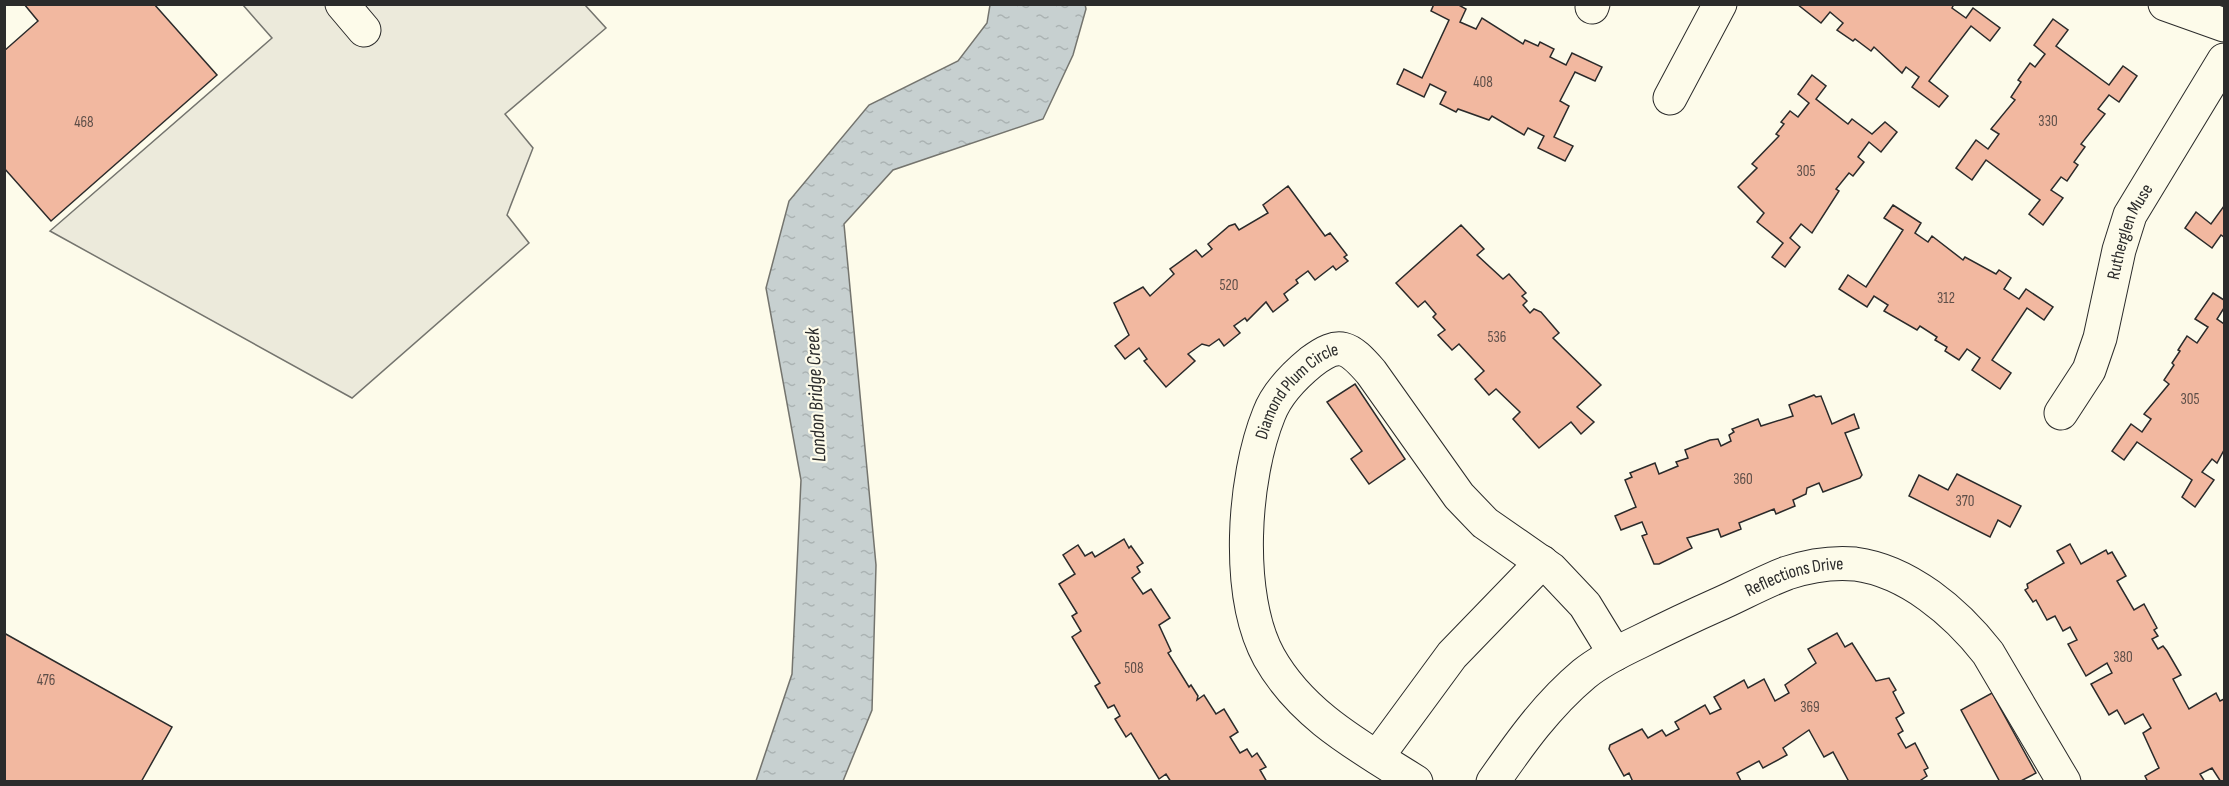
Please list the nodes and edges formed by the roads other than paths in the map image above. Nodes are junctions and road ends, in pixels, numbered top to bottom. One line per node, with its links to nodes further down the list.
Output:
1 (342, 4): 5 (street)
2 (1720, 4): 7 (street)
3 (2165, 4): 4 (street)
4 (2224, 25)
5 (364, 30)
6 (2224, 60): 8 (street, Rutherglen Muse)
7 (1670, 98)
8 (2061, 413)
9 (1542, 562): 10 (street, Diamond Plum Circle); 11 (street); 11 (street, Diamond Plum Circle)
10 (1615, 654): 13 (street, Reflections Drive); 14 (street, Reflections Drive)
11 (1377, 757): 12 (street, Diamond Plum Circle)
12 (1416, 782)
13 (1493, 782)
14 (2064, 782)

